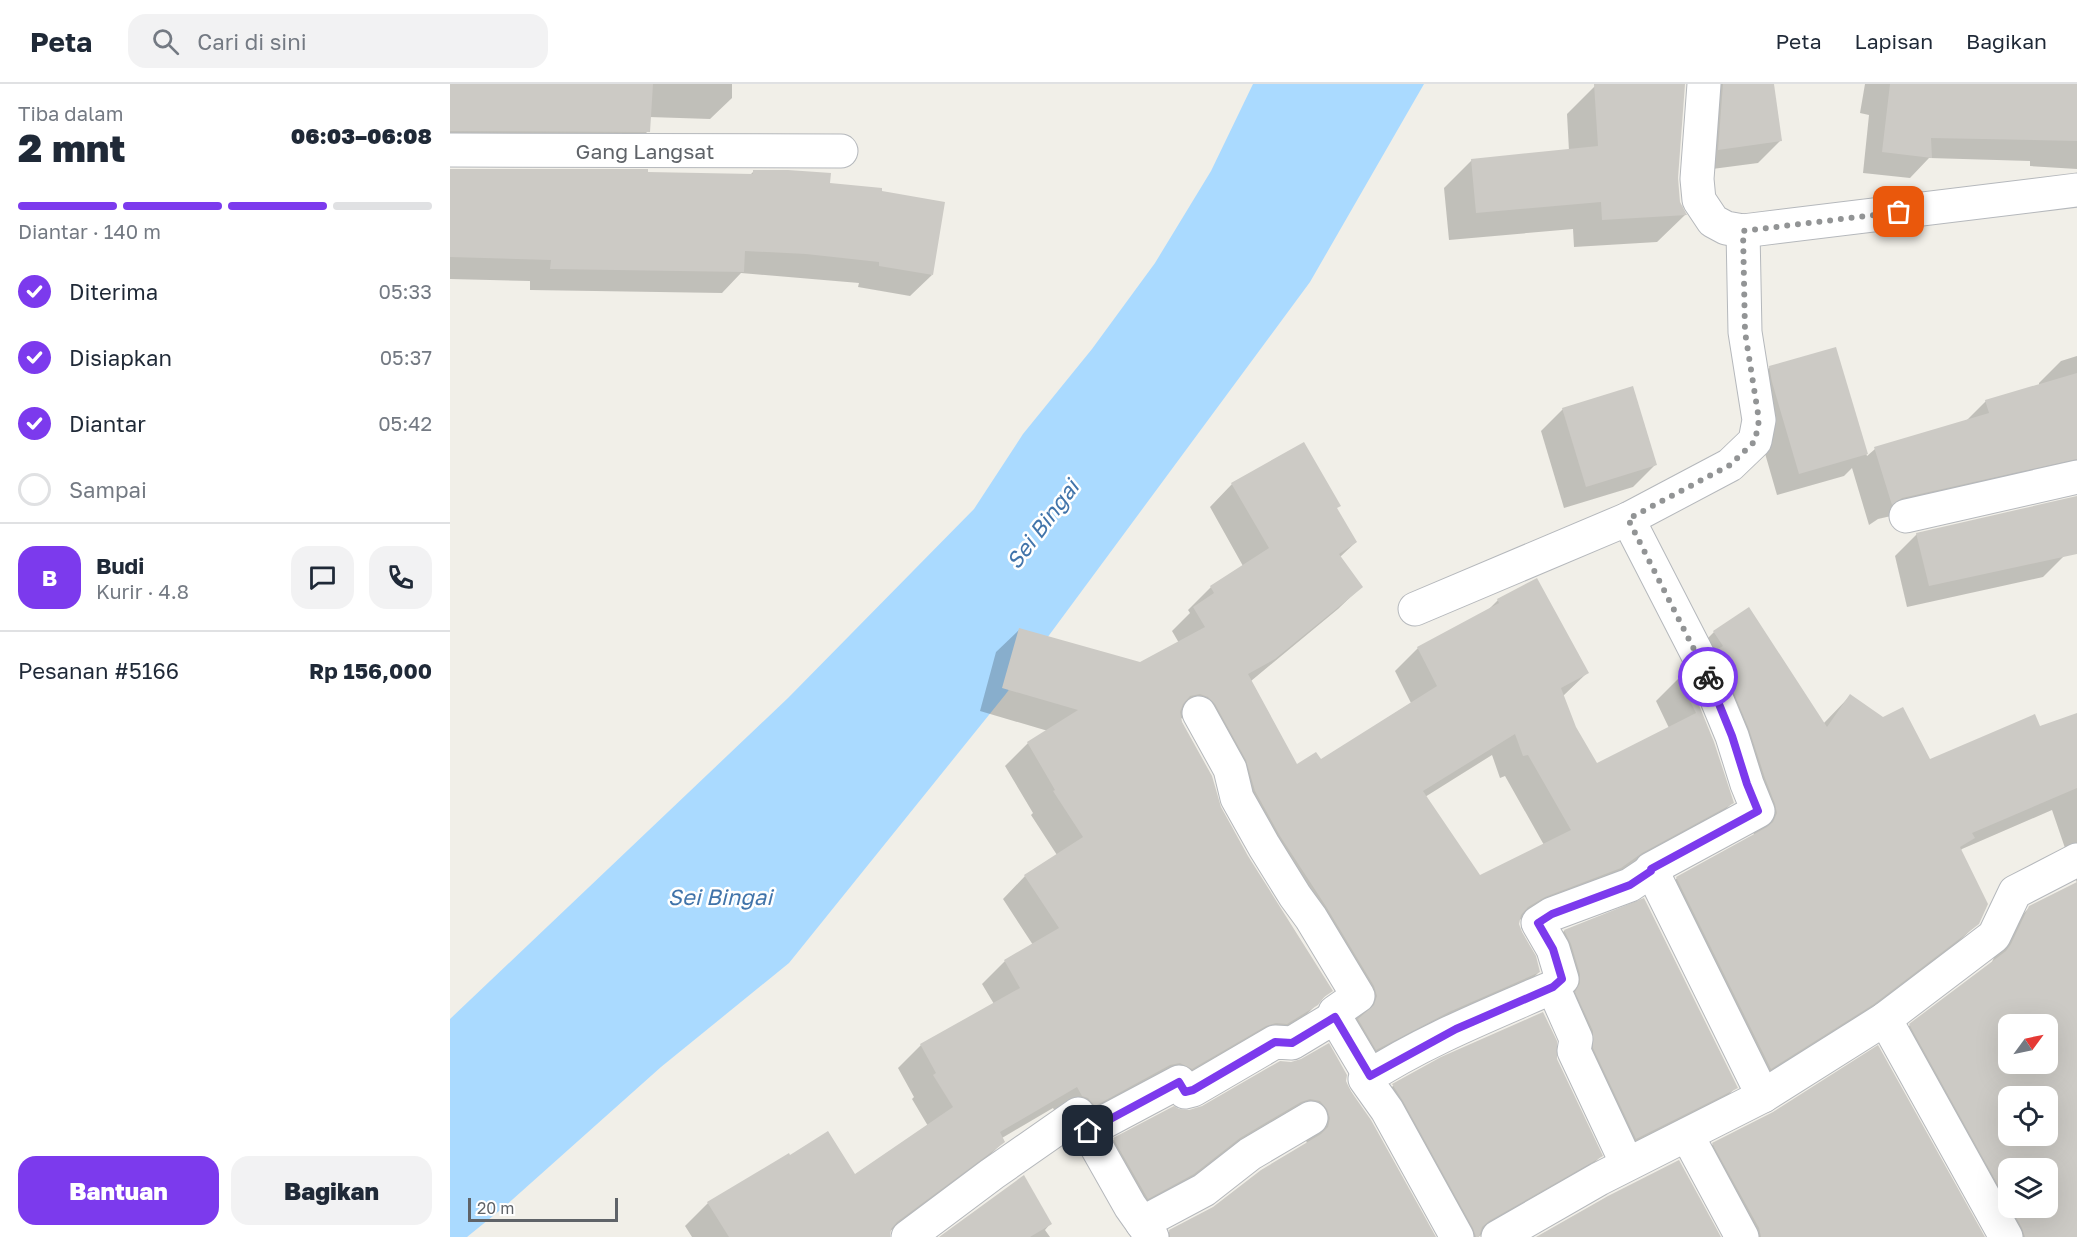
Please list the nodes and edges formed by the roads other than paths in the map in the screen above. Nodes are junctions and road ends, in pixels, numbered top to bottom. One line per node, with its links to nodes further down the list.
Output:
1 (1704, 84): 5 (street)
2 (450, 150): 3 (street, Gang Langsat)
3 (841, 151)
4 (2077, 190): 5 (street)
5 (1743, 231): 8 (street)
6 (2077, 477): 7 (street)
7 (1906, 516)
8 (1628, 519): 9 (street); 12 (street)
9 (1415, 609)
10 (1199, 713): 14 (street)
11 (2077, 860): 15 (street)
12 (1651, 871): 13 (street); 17 (street)
13 (1553, 987): 16 (street); 21 (street)
14 (1335, 1017): 16 (street); 19 (street)
15 (1885, 1019): 17 (street); 27 (street)
16 (1370, 1076): 24 (street)
17 (1763, 1096): 20 (street)
18 (1311, 1118): 22 (street)
19 (1088, 1131): 22 (street); 23 (street)
20 (1687, 1135): 21 (street); 26 (street)
21 (1627, 1164): 25 (street)
22 (1147, 1230)
23 (908, 1237)
24 (1457, 1237)
25 (1498, 1237)
26 (1742, 1237)
27 (2006, 1237)

